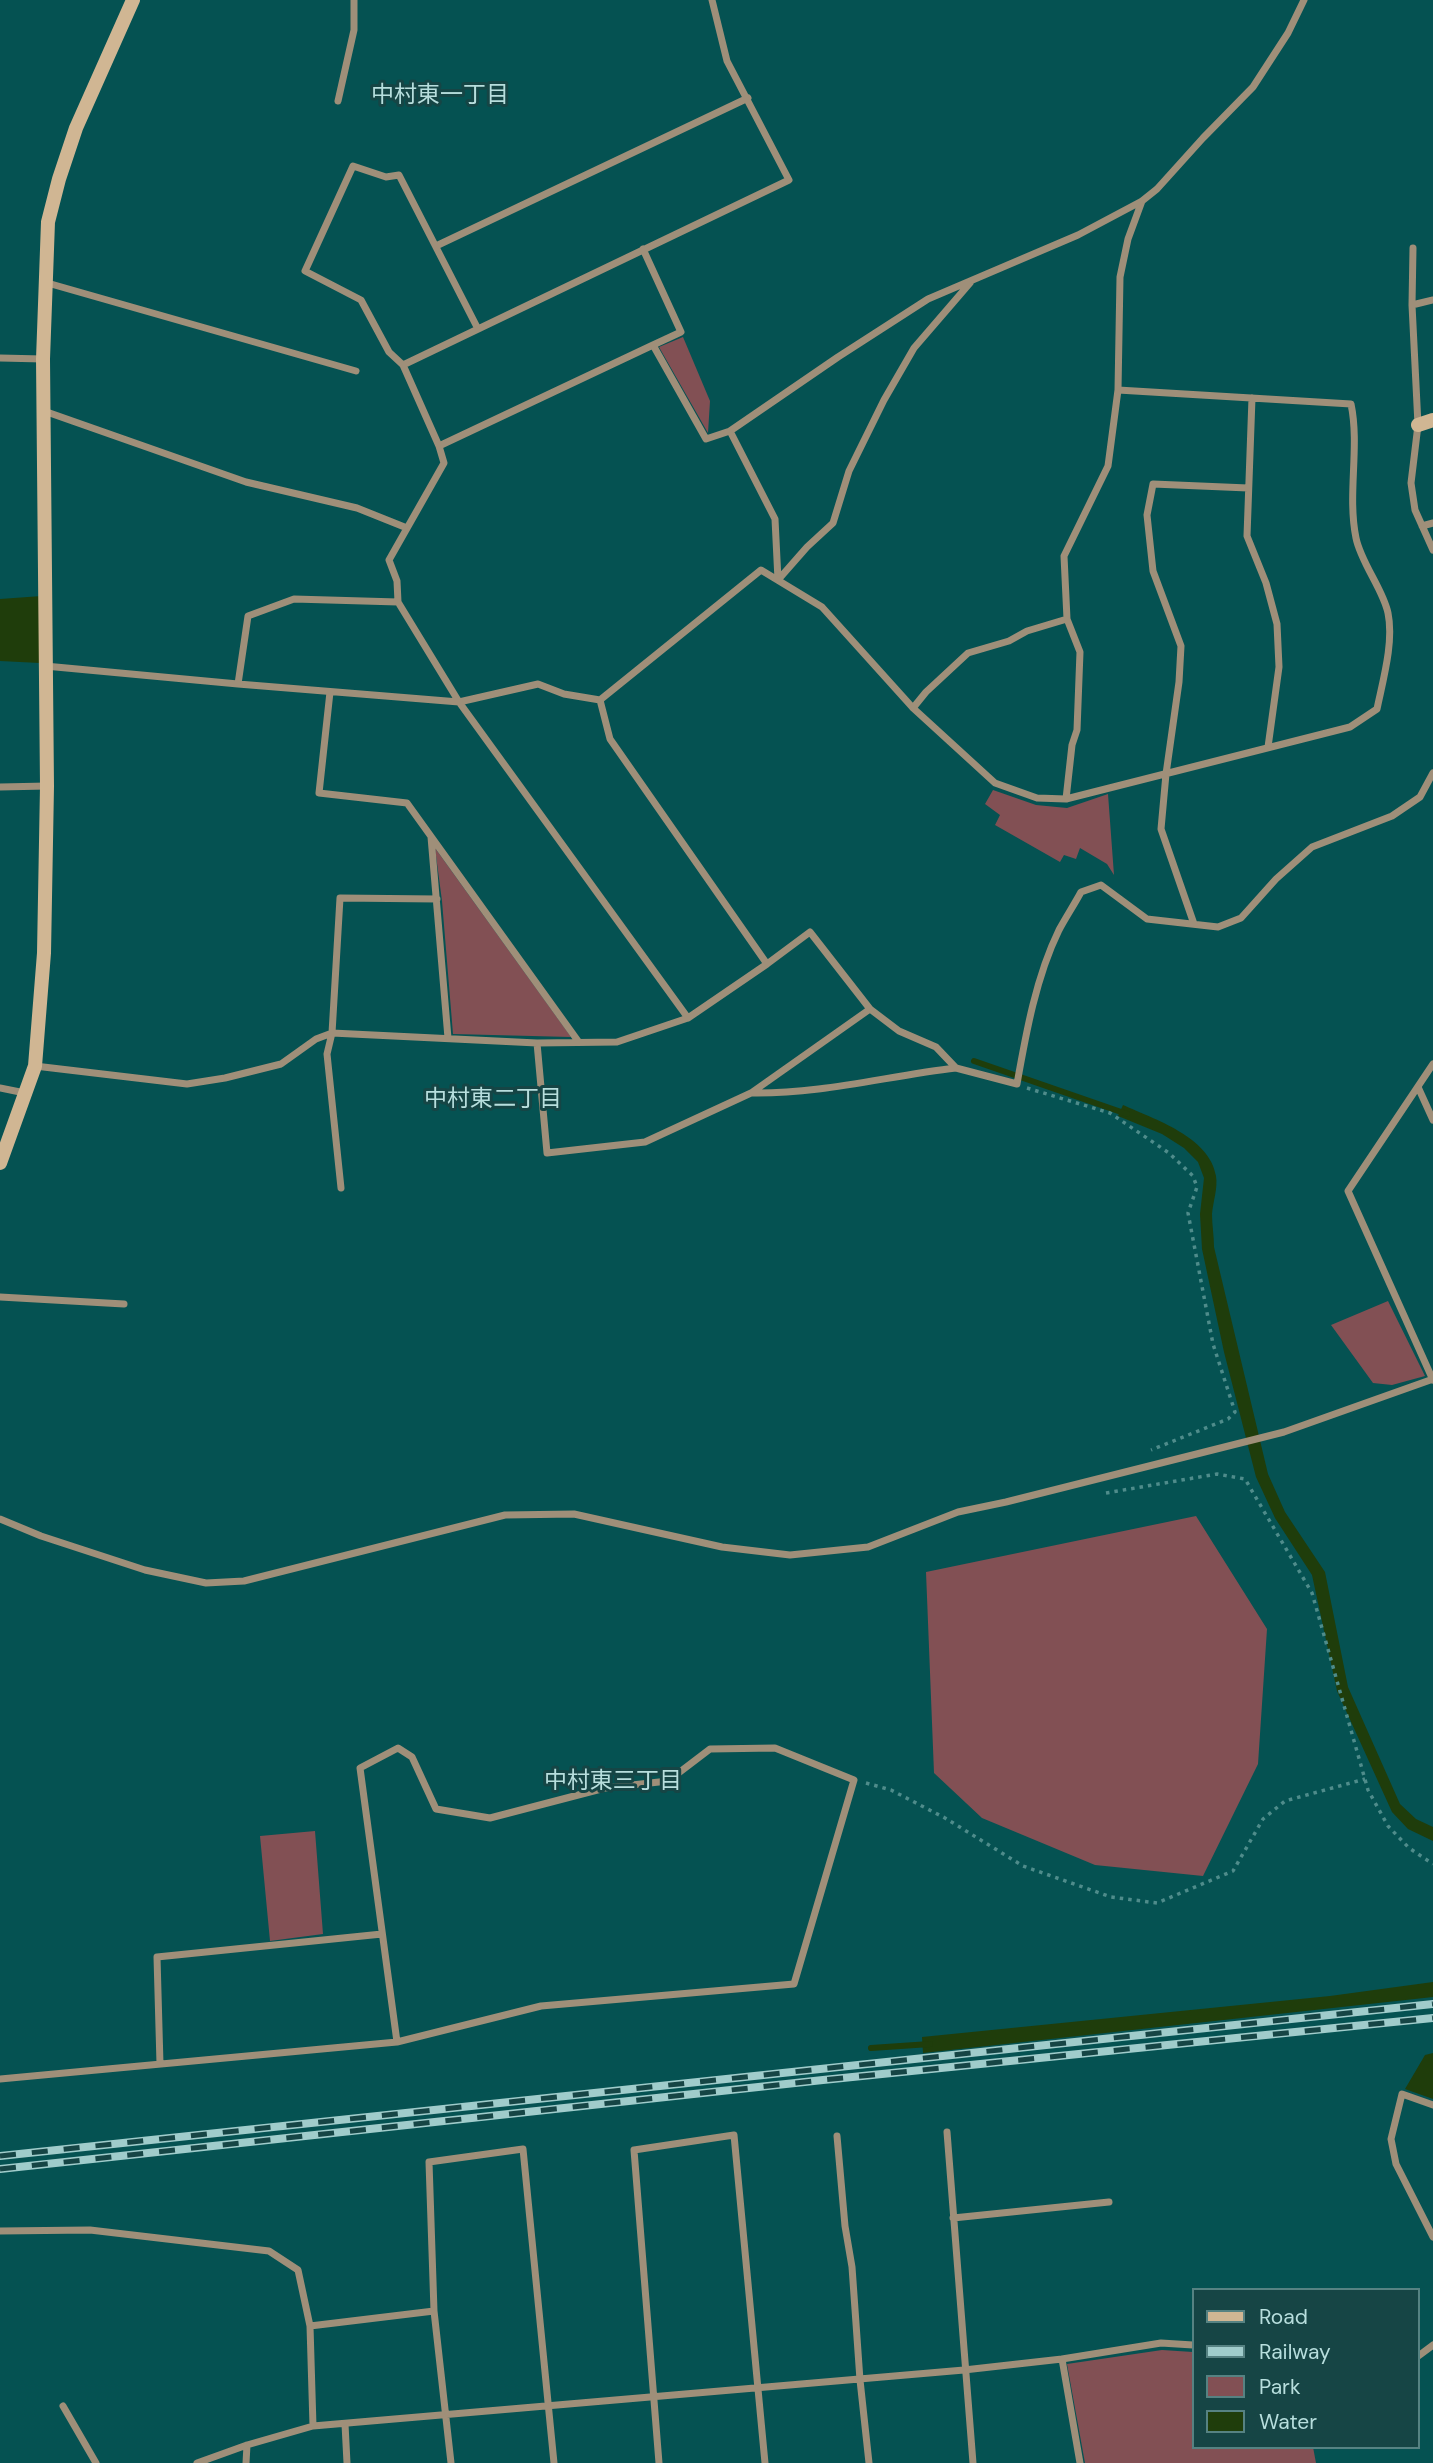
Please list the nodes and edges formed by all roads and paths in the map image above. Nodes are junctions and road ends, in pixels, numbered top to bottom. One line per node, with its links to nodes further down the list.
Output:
1 (133, 0): 12 (street)
2 (354, 0): 6 (street)
3 (712, 0): 5 (street)
4 (1304, 0): 7 (street)
5 (748, 98): 8 (street); 10 (street)
6 (338, 101)
7 (1142, 201): 11 (street); 21 (street)
8 (436, 246): 15 (street); 19 (street)
9 (1413, 248): 14 (street)
10 (643, 249): 15 (street); 16 (street)
11 (973, 280): 26 (street); 33 (street)
12 (44, 282): 18 (street); 20 (street)
13 (1433, 300): 14 (street)
14 (1412, 305): 25 (street)
15 (478, 329): 19 (street)
16 (653, 345): 26 (street); 27 (street)
17 (0, 358): 18 (street)
18 (43, 359): 23 (street)
19 (403, 365): 27 (street)
20 (356, 371)
21 (1118, 390): 22 (street); 35 (street)
22 (1252, 398): 28 (street); 42 (street)
23 (43, 411): 31 (street); 36 (street)
24 (1433, 420): 25 (street)
25 (1418, 425): 30 (street)
26 (730, 431): 33 (street)
27 (439, 446): 31 (street)
28 (1248, 488): 42 (street); 44 (street)
29 (1433, 523): 30 (street)
30 (1422, 526): 32 (street)
31 (407, 528): 34 (street)
32 (1433, 550)
33 (778, 580): 39 (street); 41 (street)
34 (398, 602): 37 (street); 40 (street)
35 (1067, 619): 41 (street); 47 (street)
36 (45, 666): 37 (street); 45 (street)
37 (238, 684): 38 (street)
38 (330, 692): 40 (street); 48 (street)
39 (600, 700): 40 (street); 51 (street)
40 (459, 702): 53 (street)
41 (913, 708): 47 (street)
42 (1268, 747): 44 (street)
43 (1433, 773): 50 (street)
44 (1166, 774): 47 (street); 50 (street)
45 (47, 786): 46 (street); 59 (street)
46 (0, 787)
47 (1066, 799)
48 (431, 837): 49 (street); 56 (street)
49 (437, 899): 54 (street); 55 (street)
50 (1194, 924): 61 (street)
51 (767, 964): 52 (street); 53 (street)
52 (870, 1009): 60 (street); 65 (street)
53 (688, 1018): 56 (street)
54 (332, 1032): 55 (street); 59 (street); 68 (street)
55 (448, 1038): 57 (street)
56 (578, 1041): 57 (street)
57 (537, 1043): 65 (street)
58 (1433, 1064): 62 (street)
59 (34, 1066): 64 (street)
60 (956, 1068): 61 (street); 65 (street)
61 (1017, 1084): 72 (path)
62 (1418, 1087): 66 (street); 71 (street)
63 (0, 1088): 64 (street)
64 (25, 1093): 67 (street)
65 (751, 1093)
66 (1433, 1120)
67 (0, 1163)
68 (341, 1188)
69 (0, 1297): 70 (street)
70 (124, 1304)
71 (1433, 1380): 73 (street)
72 (1151, 1450)
73 (1091, 1480): 74 (street); 75 (path)
74 (0, 1519)
75 (1364, 1779): 76 (path); 77 (path)
76 (854, 1780): 78 (street); 79 (street)
77 (1433, 1864)
78 (382, 1934): 79 (street); 80 (street)
79 (397, 2042): 80 (street)
80 (160, 2064): 81 (street)
81 (0, 2079)
82 (1433, 2105): 88 (street)
83 (947, 2132): 86 (street)
84 (837, 2136): 94 (street)
85 (1109, 2202): 86 (street)
86 (953, 2218): 93 (street)
87 (0, 2231): 90 (street)
88 (1433, 2237)
89 (434, 2311): 90 (street); 98 (street); 99 (street)
90 (310, 2326): 101 (street)
91 (1192, 2346): 92 (street)
92 (1062, 2359): 93 (street); 113 (street)
93 (964, 2370): 94 (street); 112 (street)
94 (860, 2380): 95 (street); 111 (street)
95 (758, 2389): 96 (street); 96 (street); 110 (street)
96 (653, 2397): 98 (street); 109 (street)
97 (63, 2406): 103 (street)
98 (548, 2406): 99 (street); 108 (street)
99 (447, 2414): 100 (street); 107 (street)
100 (345, 2424): 101 (street); 106 (street)
101 (313, 2426): 102 (street)
102 (247, 2445): 104 (street); 105 (street)
103 (96, 2463)
104 (197, 2463)
105 (246, 2463)
106 (347, 2463)
107 (451, 2463)
108 (554, 2463)
109 (659, 2463)
110 (765, 2463)
111 (869, 2463)
112 (973, 2463)
113 (1080, 2463)

